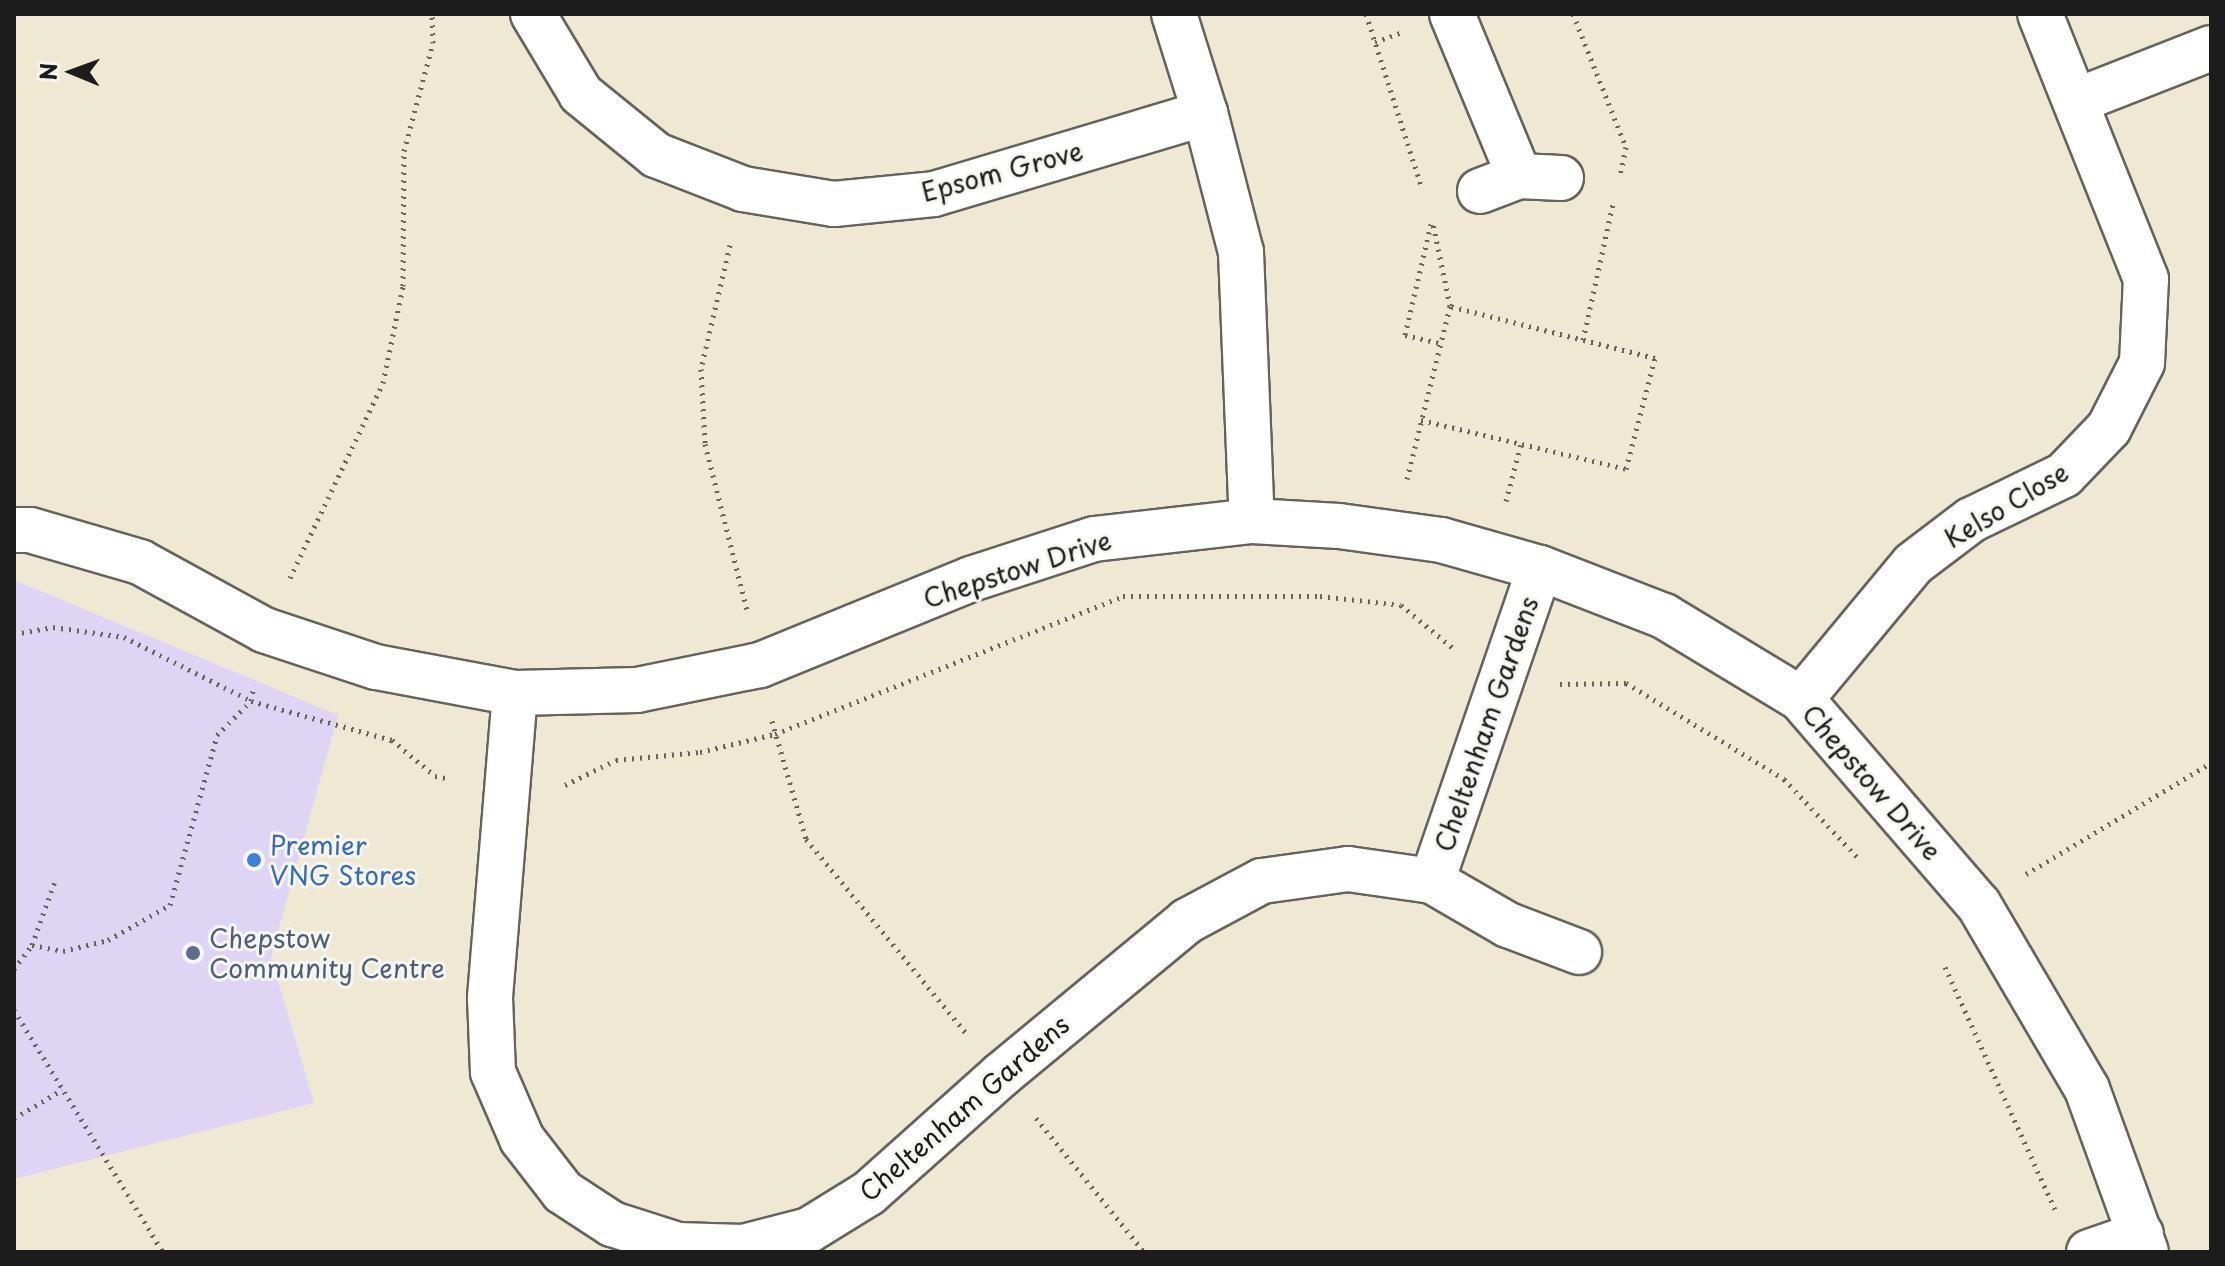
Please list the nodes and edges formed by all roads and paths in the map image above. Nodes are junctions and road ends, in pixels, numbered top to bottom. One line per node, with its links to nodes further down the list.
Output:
1 (432, 14): 22 (path)
2 (533, 14): 11 (street, Epsom Grove)
3 (1174, 14): 9 (street)
4 (1366, 14): 12 (path)
5 (1452, 14): 10 (street)
6 (2040, 14): 8 (street, Kelso Close)
7 (2211, 48): 8 (street)
8 (2076, 101): 27 (street, Kelso Close)
9 (1205, 113): 11 (street, Epsom Grove); 19 (street)
10 (1520, 182)
11 (743, 189): 24 (path)
12 (1422, 190)
13 (1450, 306): 14 (path); 14 (path); 16 (path)
14 (1440, 343): 15 (path)
15 (1421, 420): 16 (path); 17 (path)
16 (1521, 444): 18 (path)
17 (1406, 483)
18 (1506, 503)
19 (1252, 521): 21 (street, Chepstow Drive); 24 (street, Chepstow Drive)
20 (14, 530): 22 (street, Chepstow Drive)
21 (1540, 568): 25 (street, Cheltenham Gardens); 27 (street, Chepstow Drive)
22 (264, 630): 26 (street, Chepstow Drive); 28 (path)
23 (14, 634): 28 (path)
24 (760, 665): 26 (street, Chepstow Drive); 29 (path)
25 (1503, 671): 29 (path); 32 (path); 34 (street, Cheltenham Gardens)
26 (515, 693): 31 (street, Cheltenham Gardens)
27 (1801, 699): 35 (street, Chepstow Drive)
28 (251, 701): 31 (path); 36 (path)
29 (775, 734): 31 (path); 41 (path)
30 (2211, 763): 35 (path)
31 (505, 793): 41 (street, Cheltenham Gardens)
32 (1858, 858)
33 (55, 881): 36 (path)
34 (1432, 881): 37 (street, Cheltenham Gardens); 41 (street, Cheltenham Gardens)
35 (1979, 905): 45 (street, Chepstow Drive)
36 (32, 945): 39 (path)
37 (1579, 952)
38 (1945, 965): 44 (path)
39 (14, 969)
40 (14, 1010): 42 (path)
41 (1001, 1075): 47 (path)
42 (62, 1090): 43 (path); 46 (path)
43 (14, 1118)
44 (2075, 1238): 45 (street)
45 (2143, 1243)
46 (163, 1252)
47 (1144, 1252)

